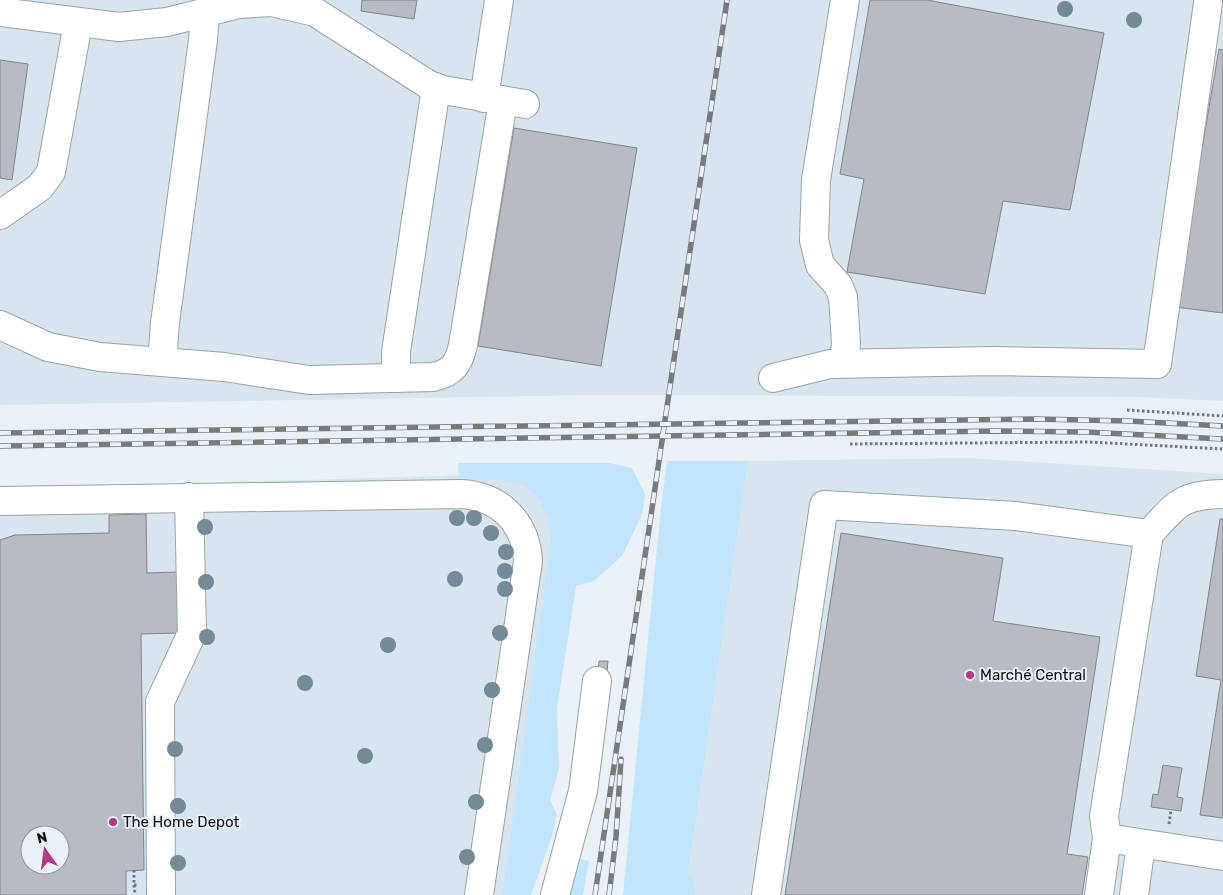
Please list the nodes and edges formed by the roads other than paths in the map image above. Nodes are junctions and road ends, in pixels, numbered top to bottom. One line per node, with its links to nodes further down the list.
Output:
1 (499, 0): 8 (street)
2 (845, 0): 12 (street)
3 (1207, 3): 12 (street)
4 (0, 12): 6 (street)
5 (205, 13): 6 (street); 7 (street); 11 (street)
6 (78, 23): 9 (street)
7 (436, 88): 8 (street); 13 (street)
8 (504, 101): 13 (street)
9 (0, 215)
10 (0, 325): 11 (street)
11 (162, 362): 13 (street)
12 (844, 363): 14 (street)
13 (396, 378)
14 (773, 378)
15 (1223, 494): 18 (street)
16 (190, 497): 17 (street); 23 (street); 24 (street)
17 (0, 501)
18 (1149, 534): 20 (street); 26 (street)
19 (597, 681): 25 (street)
20 (1107, 838): 21 (street); 27 (street)
21 (1141, 844): 22 (street); 28 (street)
22 (1223, 856)
23 (161, 895)
24 (479, 895)
25 (555, 895)
26 (766, 895)
27 (1099, 895)
28 (1134, 895)

